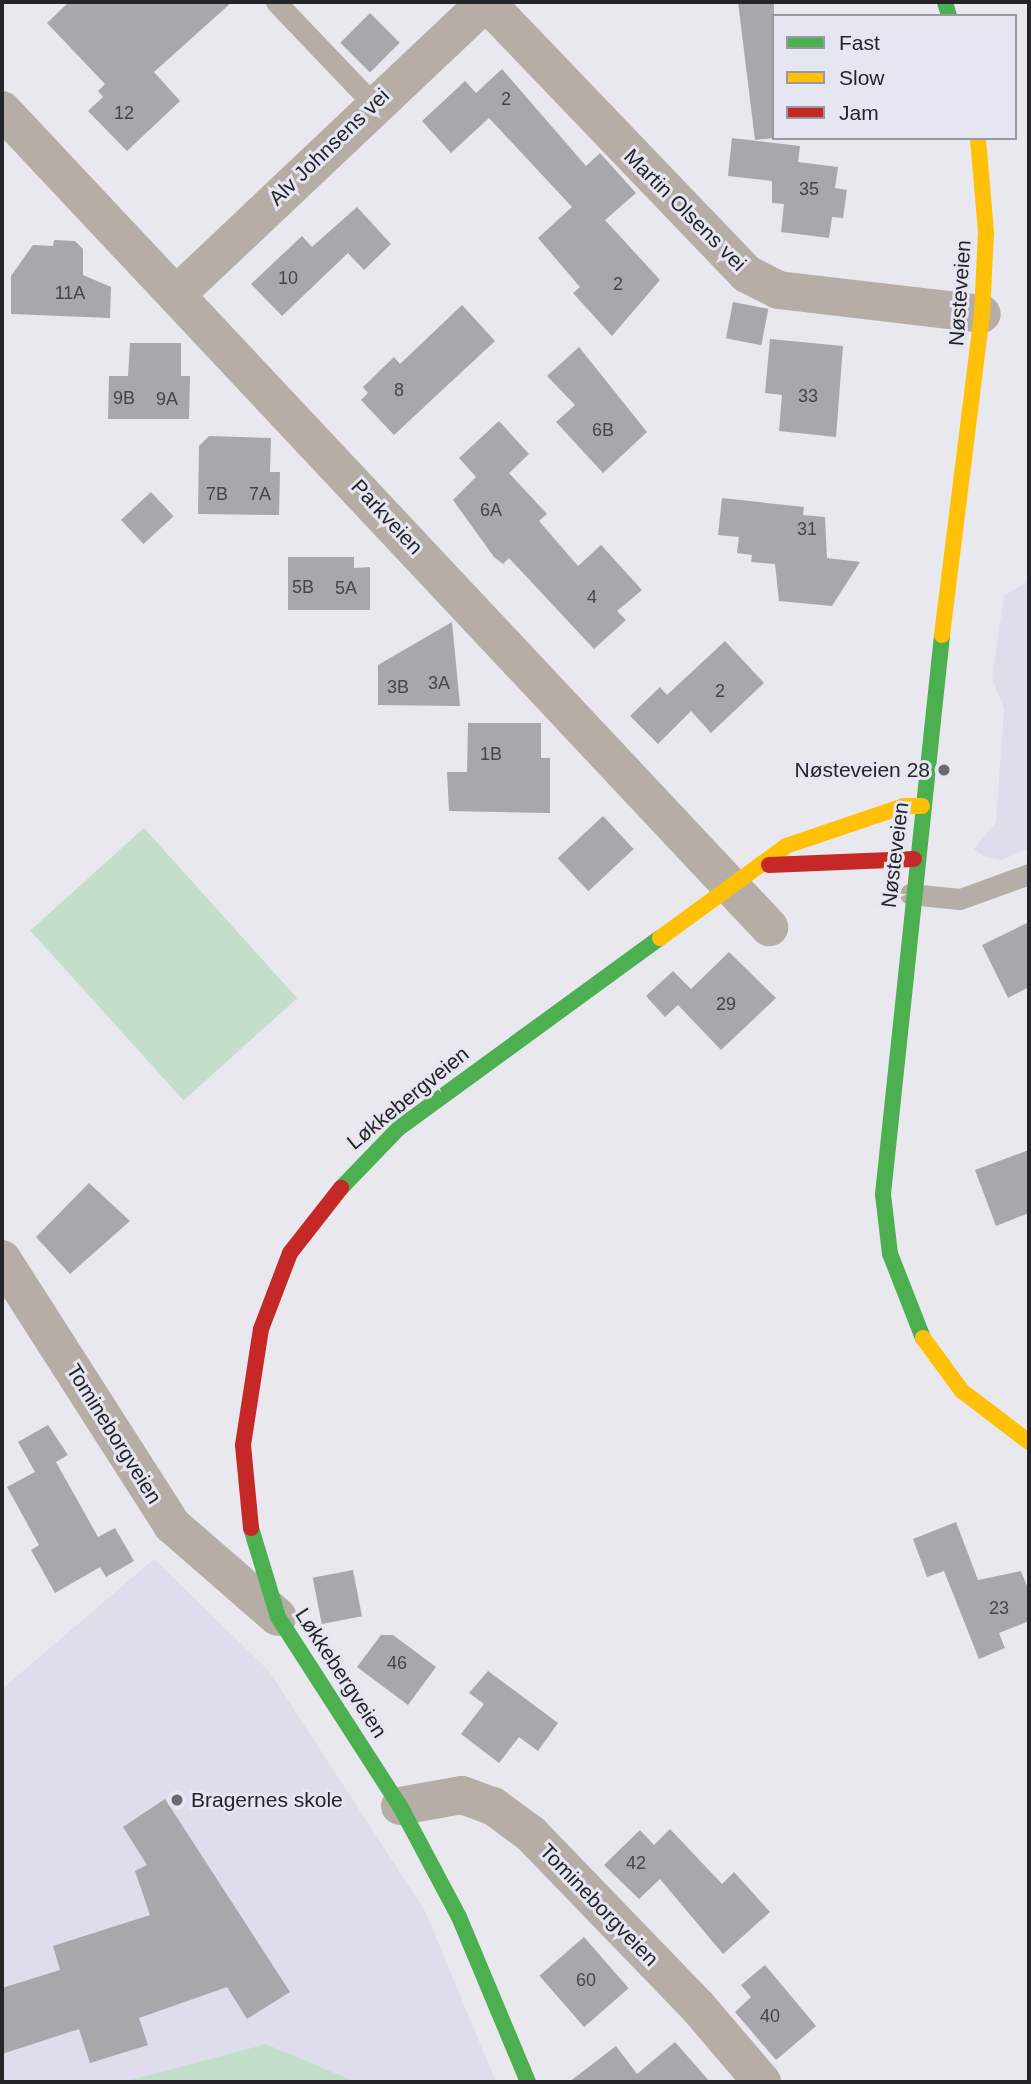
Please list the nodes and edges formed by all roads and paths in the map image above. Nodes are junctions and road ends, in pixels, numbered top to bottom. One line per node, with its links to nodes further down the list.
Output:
1 (276, 2): 3 (lane)
2 (486, 2): 3 (street, Alv Johnsens vei); 7 (street, Martin Olsens vei)
3 (373, 104): 6 (street, Alv Johnsens vei)
4 (2, 110): 6 (street, Parkveien)
5 (978, 140): 7 (main road, Nøsteveien)
6 (176, 295): 12 (street, Parkveien)
7 (982, 314): 8 (main road, Nøsteveien)
8 (922, 806): 9 (main road, Nøsteveien); 10 (main road, Løkkebergveien)
9 (914, 859): 10 (main road, Løkkebergveien); 13 (main road, Nøsteveien)
10 (767, 865): 12 (main road, Løkkebergveien)
11 (1029, 874): 13 (lane)
12 (728, 888): 14 (street, Parkveien); 17 (main road, Løkkebergveien)
13 (910, 894): 16 (main road, Nøsteveien)
14 (769, 927)
15 (2, 1259): 17 (street, Tomineborgveien)
16 (1029, 1442)
17 (278, 1617): 18 (main road, Løkkebergveien)
18 (400, 1806): 19 (main road, Løkkebergveien); 20 (street, Tomineborgveien)
19 (528, 2082)
20 (762, 2082)

